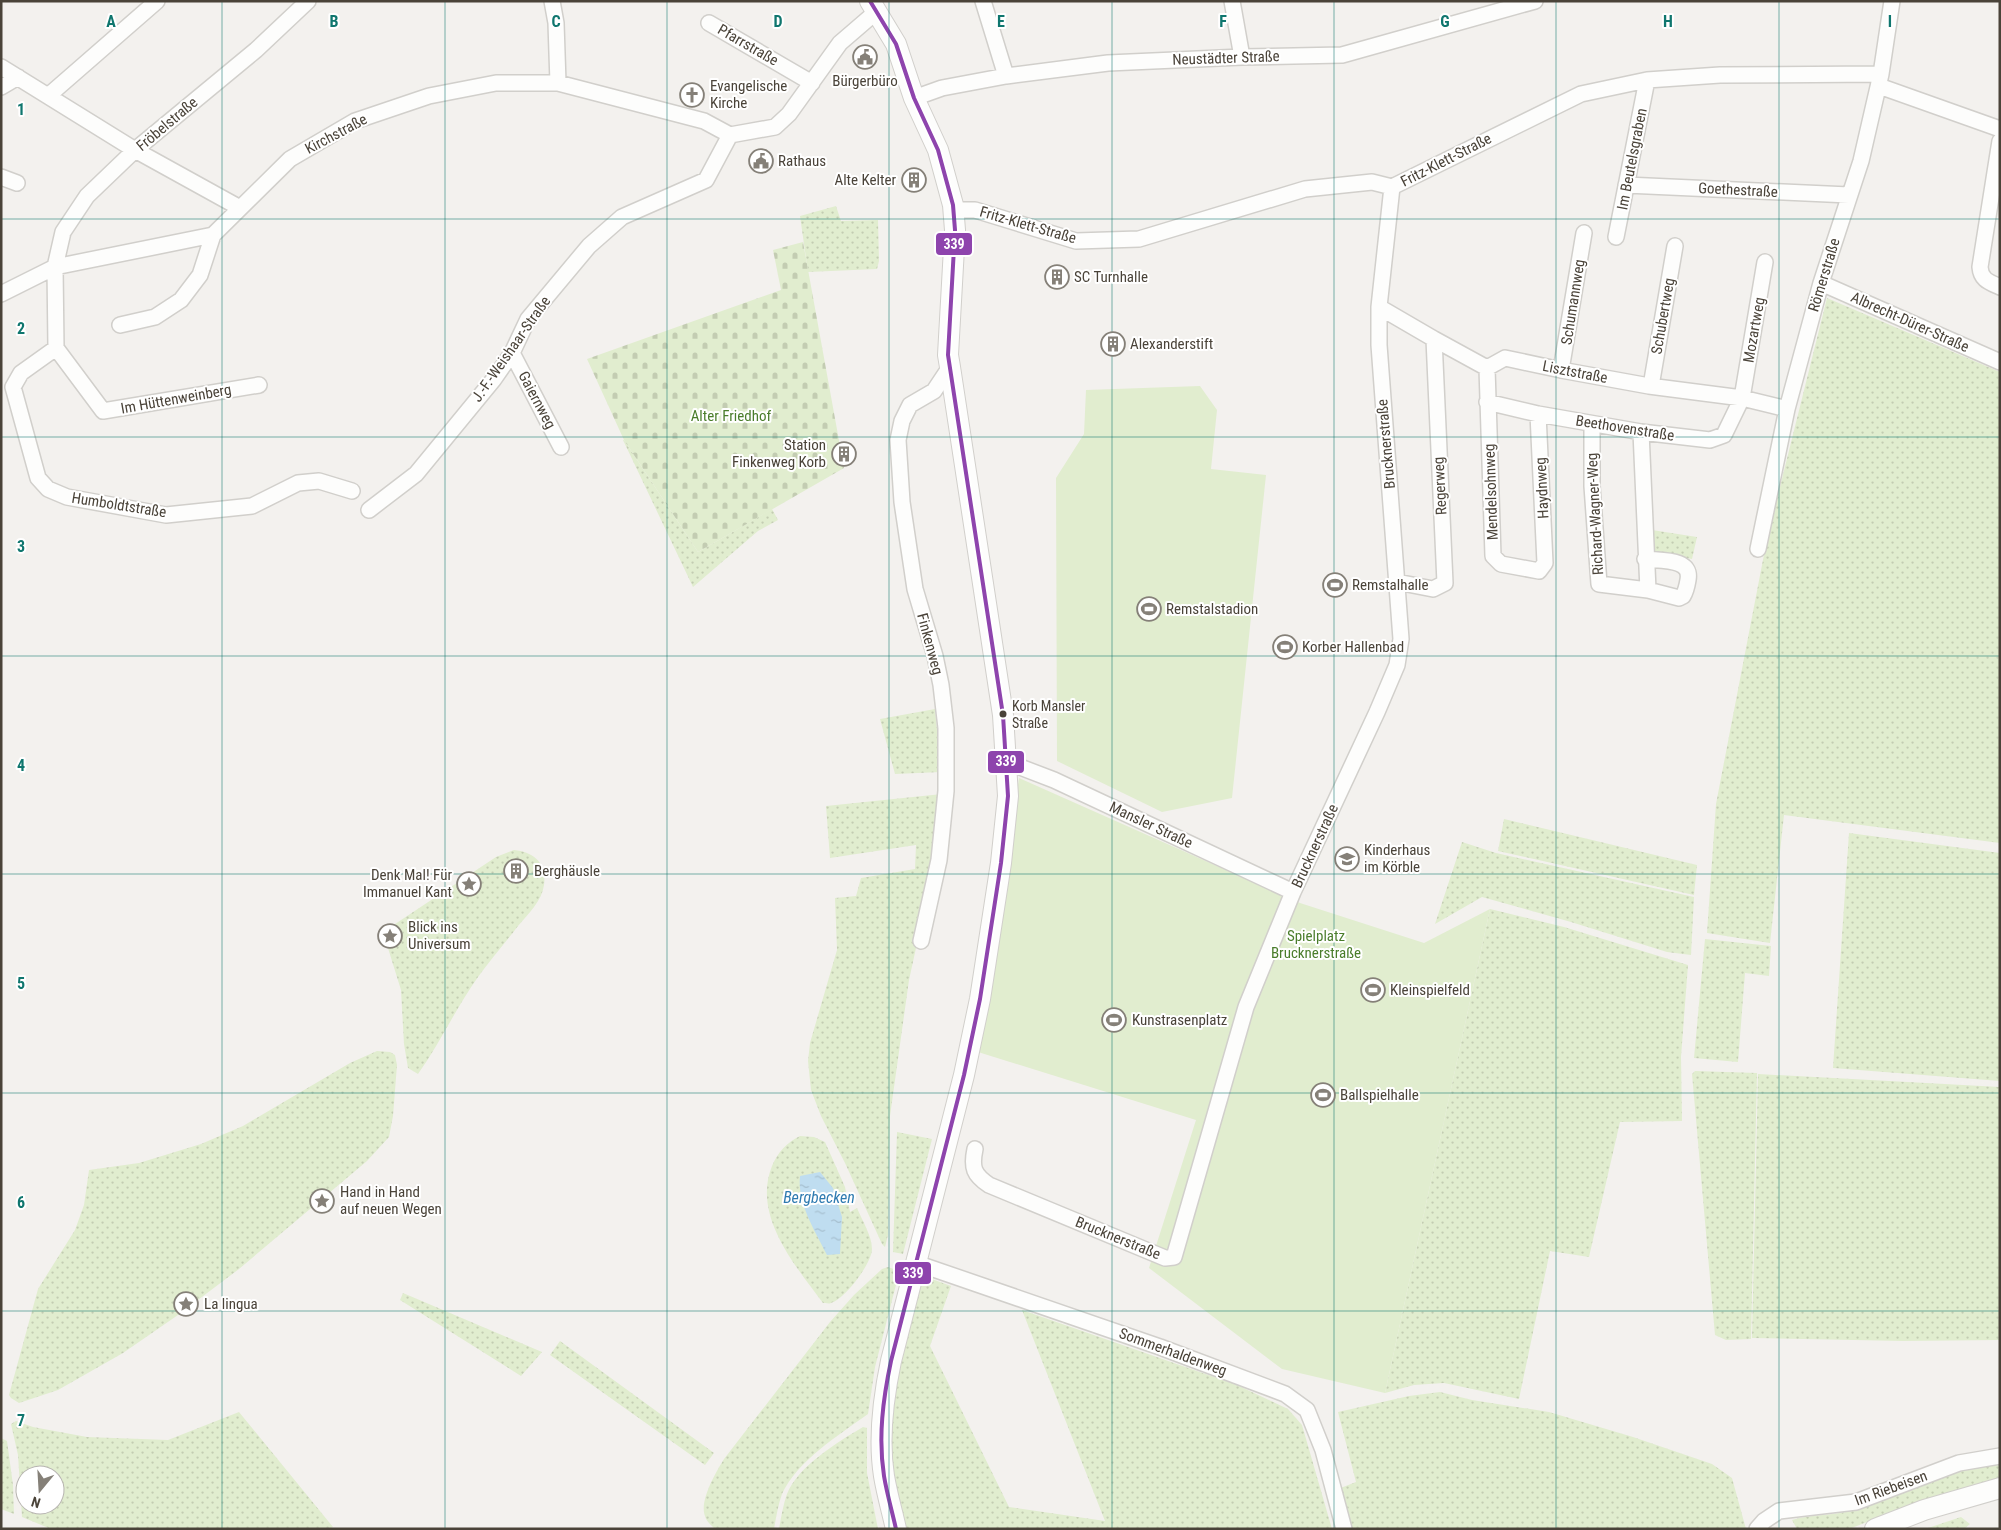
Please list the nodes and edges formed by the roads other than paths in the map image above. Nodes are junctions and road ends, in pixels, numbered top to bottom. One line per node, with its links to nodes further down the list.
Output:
1 (157, 1): 19 (street)
2 (308, 1): 24 (street, Fröbelstraße)
3 (552, 1): 17 (street)
4 (983, 1): 12 (street)
5 (1232, 1): 10 (street)
6 (1535, 1): 10 (street, Neustädter Straße)
7 (1892, 1): 15 (street, Römerstraße)
8 (873, 6): 16 (street); 20 (street)
9 (709, 23): 16 (street, Pfarrstraße)
10 (1242, 57): 12 (street, Neustädter Straße)
11 (1, 67): 13 (street)
12 (1006, 76): 20 (street, Neustädter Straße)
13 (18, 77): 18 (street); 19 (street)
14 (1647, 80): 15 (street, Fritz-Klett-Straße); 27 (street, Im Beutelsgraben); 28 (street, Fritz-Klett-Straße)
15 (1880, 80): 21 (street, Fritz-Klett-Straße); 29 (street, Römerstraße)
16 (812, 82): 22 (street)
17 (558, 83): 22 (street, Kirchstraße); 30 (street, Kirchstraße)
18 (1, 87)
19 (48, 96): 24 (street)
20 (914, 98): 31 (street)
21 (2000, 129)
22 (730, 135): 45 (street, J.-F.-Weishaar-Straße)
23 (2000, 141): 39 (street)
24 (135, 150): 30 (street); 37 (street, Fröbelstraße)
25 (1, 177): 26 (street)
26 (17, 183)
27 (1626, 185): 29 (street, Goethestraße); 34 (street, Im Beutelsgraben)
28 (1392, 187): 31 (street, Fritz-Klett-Straße); 41 (street, Brucknerstraße)
29 (1849, 195): 38 (street, Römerstraße)
30 (240, 208): 33 (street, Kirchstraße)
31 (954, 210): 47 (street)
32 (1584, 233): 49 (street, Schumannweg)
33 (212, 236): 37 (street); 42 (street)
34 (1616, 237)
35 (1675, 246): 51 (street, Schubertweg)
36 (1765, 262): 52 (street, Mozartweg)
37 (55, 267): 40 (street); 44 (street)
38 (1820, 283): 46 (street, Albrecht-Dürer-Straße); 54 (street, Römerstraße)
39 (2000, 287)
40 (1, 294)
41 (1379, 307): 43 (street); 64 (street, Brucknerstraße)
42 (120, 325)
43 (1434, 340): 48 (street); 64 (street, Regerweg)
44 (56, 348): 50 (street, Im Hüttenweinberg); 59 (street, Humboldtstraße)
45 (512, 353): 58 (street, Gaiernweg); 60 (street, J.-F.-Weishaar-Straße)
46 (2000, 362)
47 (950, 367): 66 (street); 68 (street, Finkenweg)
48 (1487, 368): 49 (street, Lisztstraße); 53 (street, Mendelsohnweg)
49 (1561, 370): 51 (street, Lisztstraße)
50 (259, 385)
51 (1651, 386): 52 (street, Lisztstraße)
52 (1742, 398): 54 (street, Lisztstraße); 57 (street, Beethovenstraße)
53 (1487, 402): 55 (street, Beethovenstraße); 63 (street, Mendelsohnweg)
54 (1787, 409): 61 (street, Römerstraße)
55 (1538, 414): 56 (street, Beethovenstraße); 63 (street, Haydnweg)
56 (1592, 424): 57 (street, Beethovenstraße); 65 (street, Richard-Wagner-Weg)
57 (1641, 432): 62 (street)
58 (561, 447)
59 (352, 491)
60 (369, 510)
61 (1758, 549)
62 (1645, 558): 65 (street); 65 (street)
63 (1545, 563)
64 (1397, 582): 67 (street, Brucknerstraße)
65 (1648, 590)
66 (1007, 762): 67 (street, Mansler Straße); 70 (street)
67 (1293, 892): 69 (street, Brucknerstraße)
68 (921, 941)
69 (975, 1149)
70 (916, 1264): 73 (street); 74 (street, Sommerhaldenweg)
71 (2000, 1456): 75 (street, Im Riebeisen)
72 (2000, 1488): 76 (street)
73 (896, 1529)
74 (1344, 1529)
75 (1757, 1529)
76 (1875, 1529)

